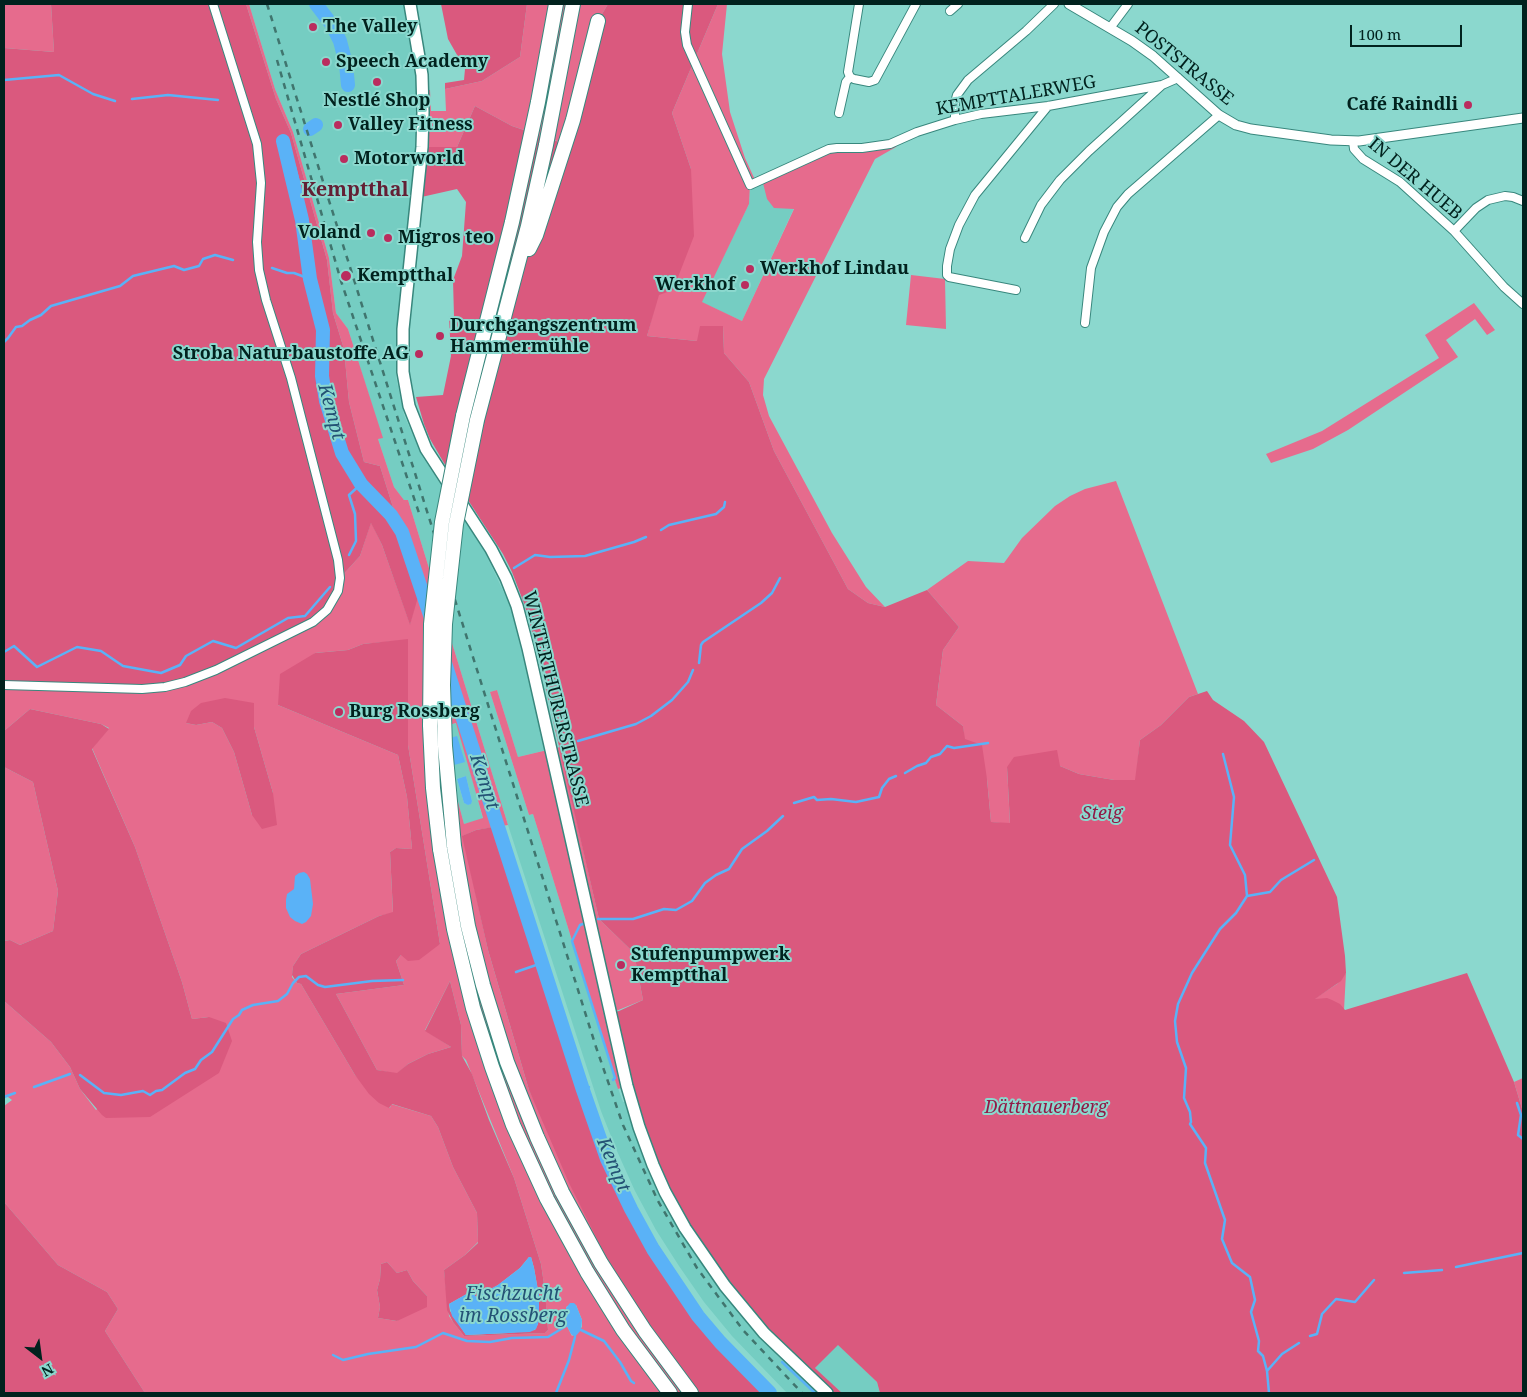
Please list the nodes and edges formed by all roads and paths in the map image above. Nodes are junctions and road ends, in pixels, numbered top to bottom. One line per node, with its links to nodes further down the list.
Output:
1 (213, 4): 32 (street)
2 (410, 4): 35 (main road, WINTERTHURERSTRASSE)
3 (554, 4): 31 (highway)
4 (573, 4): 27 (highway)
5 (688, 4): 22 (street, KEMPTTALERWEG)
6 (859, 4): 15 (street)
7 (916, 4): 15 (street)
8 (958, 4): 12 (street)
9 (1054, 4): 22 (street)
10 (1072, 4): 14 (street, POSTSTRASSE)
11 (1128, 4): 14 (street)
12 (950, 11)
13 (598, 21): 27 (highway)
14 (1110, 28): 16 (street, POSTSTRASSE)
15 (850, 77): 19 (street)
16 (1178, 78): 17 (street); 20 (street, POSTSTRASSE)
17 (1162, 85): 18 (street, KEMPTTALERWEG); 26 (street)
18 (1048, 106): 22 (street, KEMPTTALERWEG); 28 (street)
19 (839, 113)
20 (1219, 115): 23 (street, POSTSTRASSE); 30 (street)
21 (1523, 118): 23 (street, POSTSTRASSE)
22 (955, 120)
23 (1353, 141): 25 (street, IN DER HUEB)
24 (1523, 201): 25 (street)
25 (1454, 230): 29 (street, IN DER HUEB)
26 (1025, 238)
27 (515, 279): 31 (highway)
28 (1016, 290)
29 (1523, 304)
30 (1085, 323)
31 (470, 418): 33 (highway, bridge); 34 (highway, bridge)
32 (4, 685)
33 (670, 1393)
34 (691, 1393)
35 (827, 1393)

